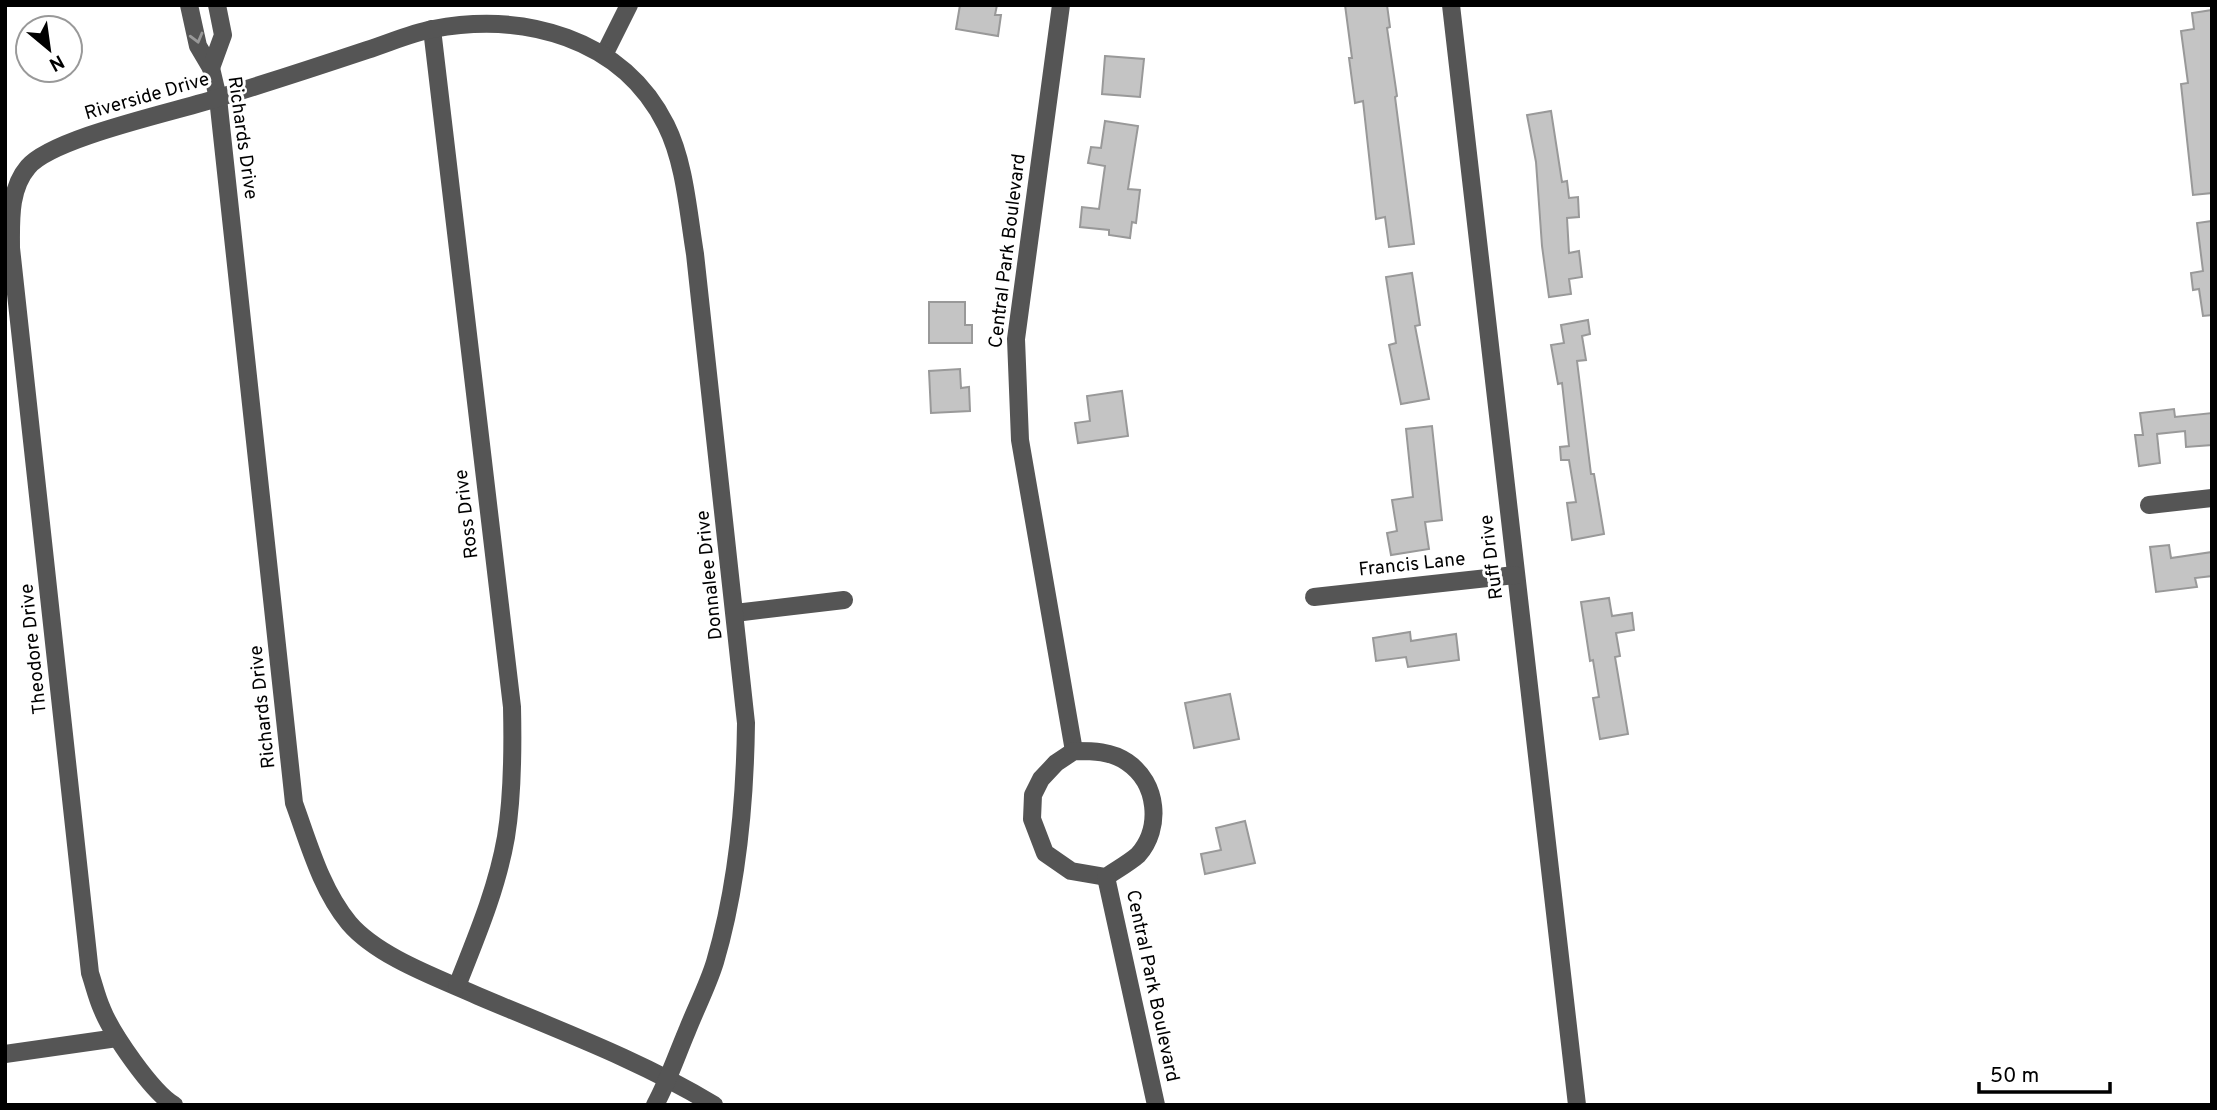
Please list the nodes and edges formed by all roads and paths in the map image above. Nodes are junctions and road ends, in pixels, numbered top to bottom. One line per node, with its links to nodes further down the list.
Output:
1 (189, 5): 8 (street, Richards Drive, one-way to 8)
2 (217, 5): 8 (street, Richards Drive)
3 (629, 5): 7 (street)
4 (1061, 5): 17 (street, Central Park Boulevard)
5 (1451, 5): 13 (street, Ruff Drive)
6 (432, 29): 7 (street, Riverside Drive); 9 (street, Riverside Drive); 19 (street, Ross Drive)
7 (604, 55): 16 (street, Donnalee Drive)
8 (211, 68): 9 (street, Richards Drive)
9 (218, 98): 10 (street, Riverside Drive); 19 (street, Richards Drive)
10 (28, 166): 20 (street, Theodore Drive)
11 (2212, 498): 12 (street)
12 (2149, 505)
13 (1515, 575): 14 (street, Francis Lane); 27 (street, Ruff Drive)
14 (1314, 597)
15 (844, 600): 16 (street)
16 (735, 613): 22 (street, Donnalee Drive)
17 (1074, 751): 18 (street, Central Park Boulevard); 18 (street, Central Park Boulevard)
18 (1106, 877): 26 (street, Central Park Boulevard)
19 (457, 986): 22 (street, Richards Drive)
20 (117, 1038): 21 (street); 23 (street, Theodore Drive)
21 (5, 1054)
22 (670, 1078): 24 (street, Donnalee Drive); 25 (street, Richards Drive)
23 (171, 1104)
24 (655, 1105)
25 (714, 1105)
26 (1156, 1105)
27 (1577, 1105)

